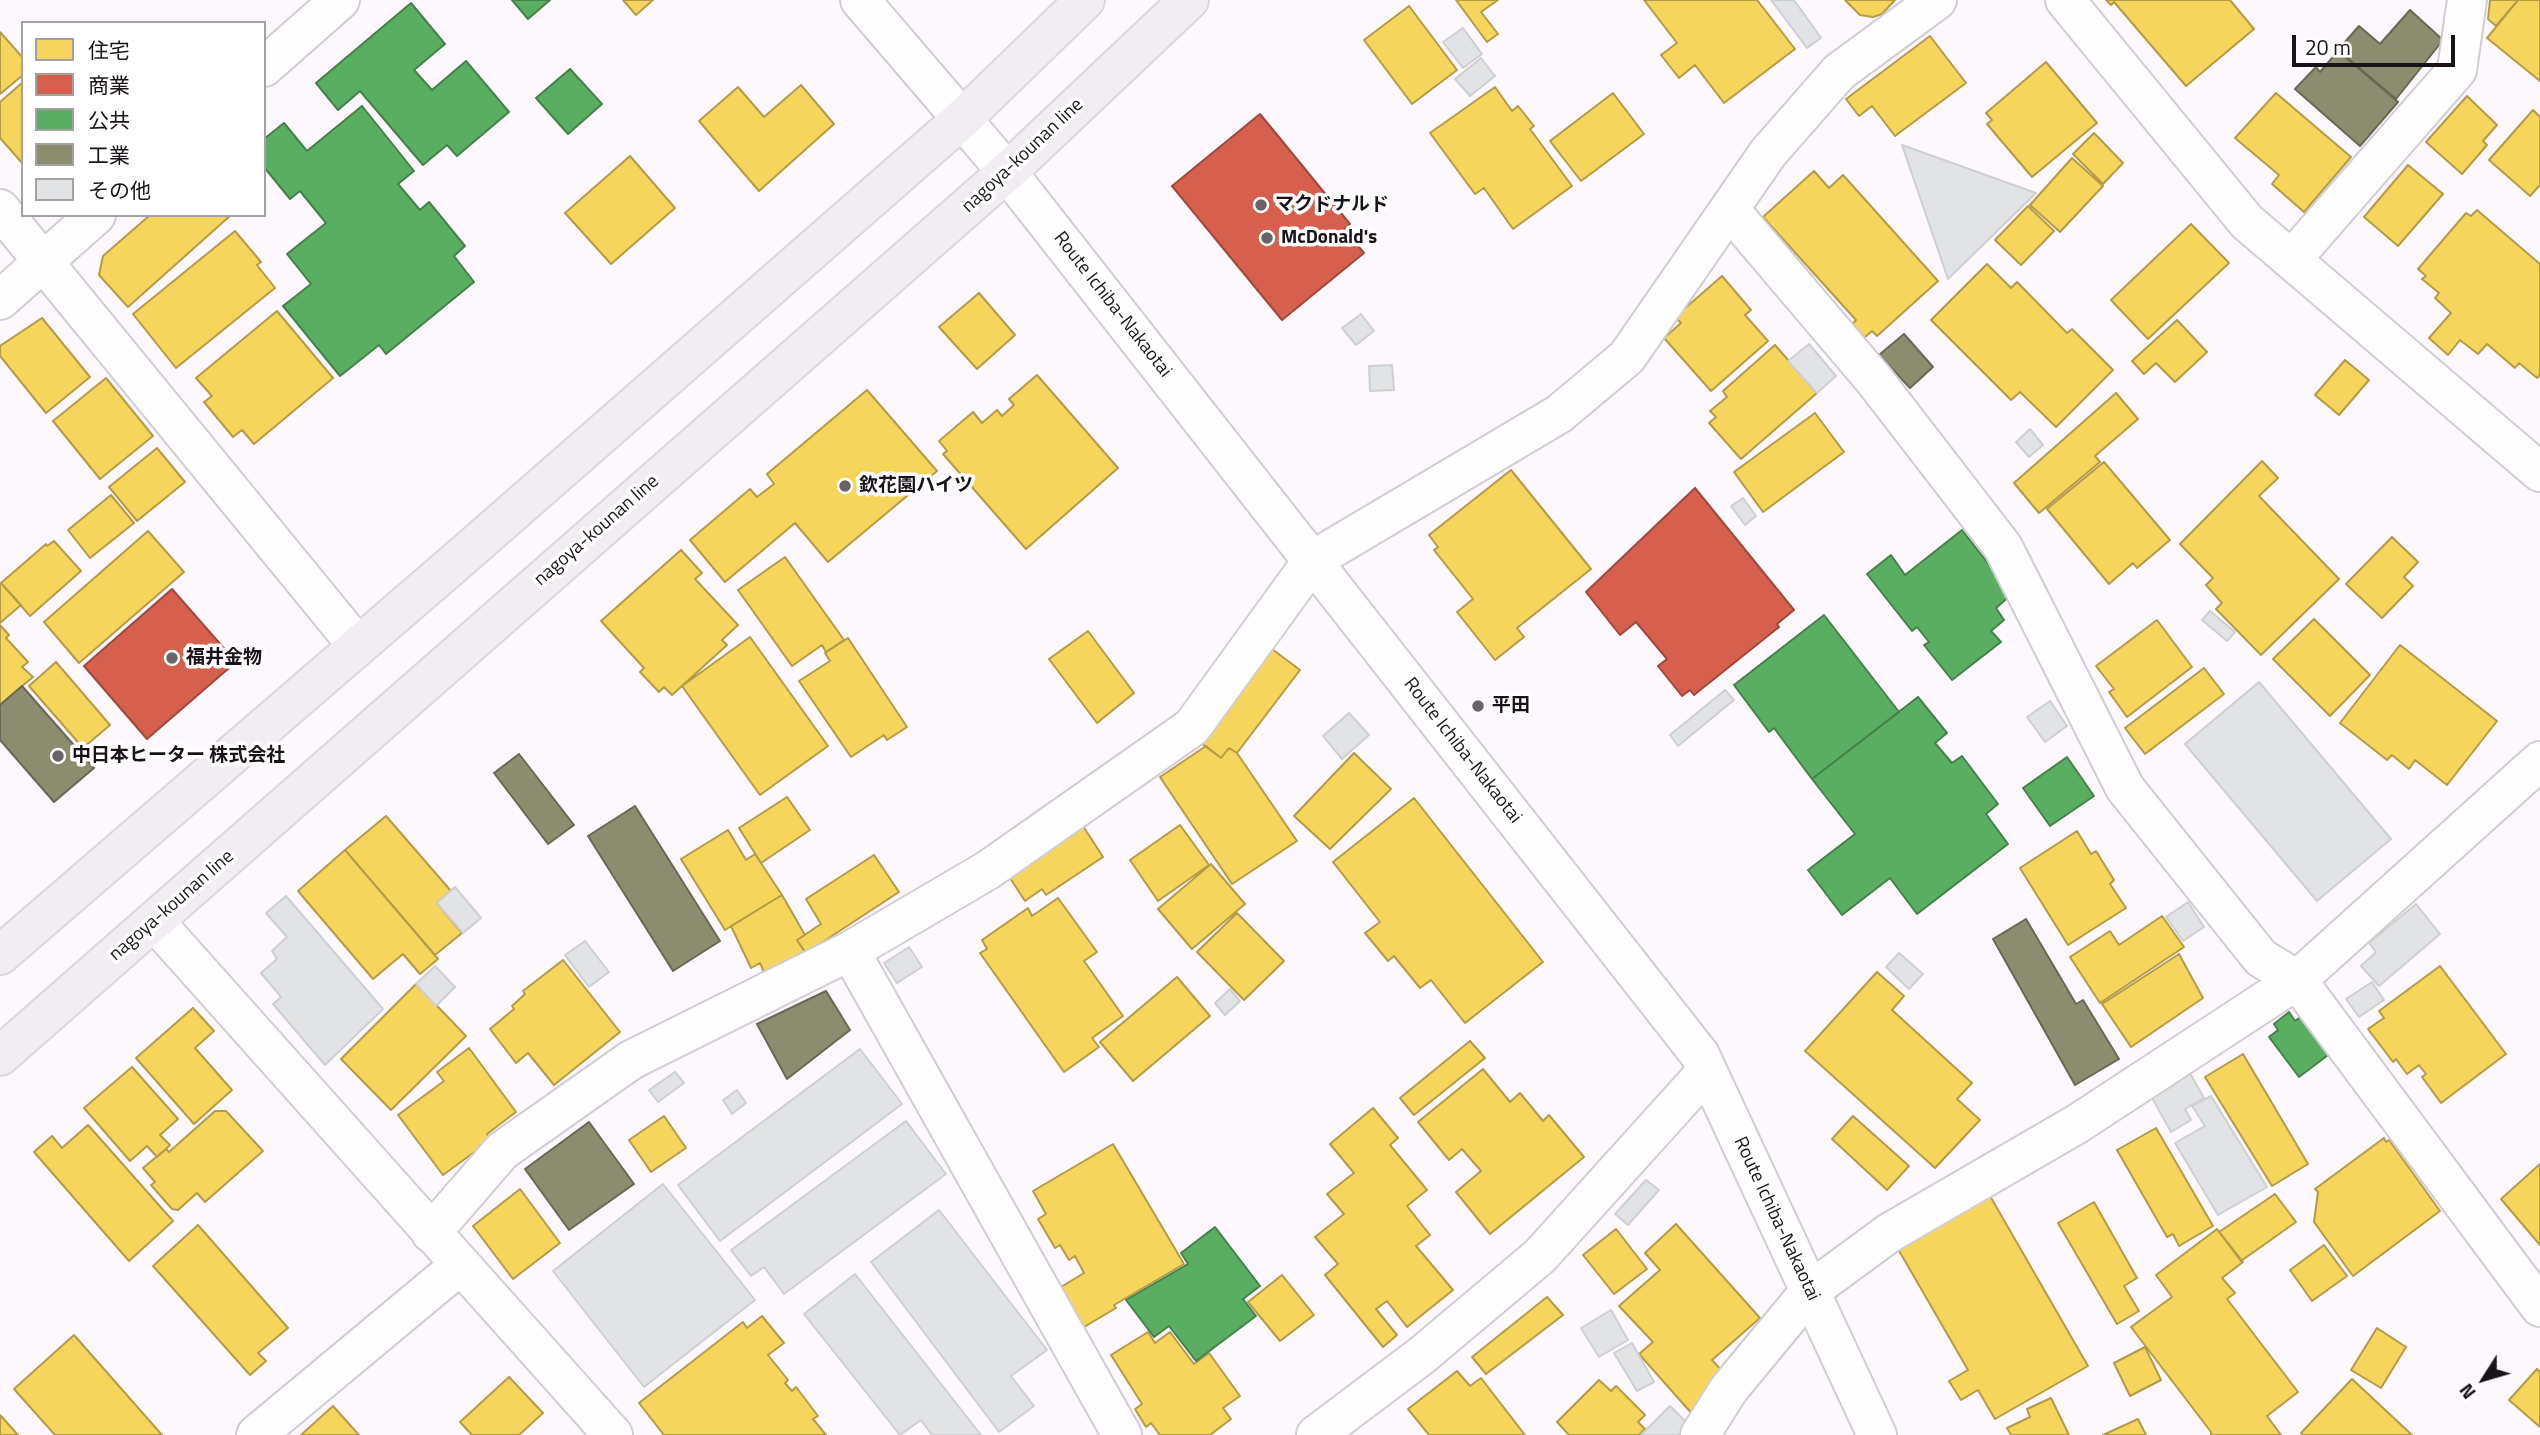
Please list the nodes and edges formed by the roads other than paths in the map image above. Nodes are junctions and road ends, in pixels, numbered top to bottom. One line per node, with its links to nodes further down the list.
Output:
1 (340, 0): 8 (street)
2 (860, 0): 9 (street, Route Ichiba-Nakaotai)
3 (1085, 0): 9 (main road)
4 (1189, 0): 10 (main road, nagoya-kounan line)
5 (1937, 0): 12 (street)
6 (2065, 0): 14 (street)
7 (2467, 0): 14 (street)
8 (266, 65)
9 (962, 119): 10 (street, Route Ichiba-Nakaotai); 19 (main road)
10 (1007, 172): 18 (street, Route Ichiba-Nakaotai); 21 (main road, nagoya-kounan line)
11 (0, 209): 15 (street)
12 (1730, 210): 18 (street); 24 (street)
13 (94, 217): 15 (street)
14 (2292, 259): 17 (street)
15 (44, 262): 16 (street); 19 (street)
16 (0, 300)
17 (2540, 472)
18 (1313, 560): 22 (street); 26 (street, Route Ichiba-Nakaotai)
19 (357, 645): 23 (main road)
20 (2540, 761): 24 (street)
21 (155, 922): 25 (main road, nagoya-kounan line); 27 (street)
22 (850, 951): 27 (street); 33 (street)
23 (0, 956)
24 (2297, 980): 29 (street); 30 (street)
25 (0, 1056)
26 (1707, 1071): 29 (street, Route Ichiba-Nakaotai); 34 (street)
27 (431, 1233): 28 (street)
28 (459, 1266): 31 (street); 32 (street)
29 (1810, 1291): 35 (street); 36 (street, Route Ichiba-Nakaotai)
30 (2540, 1307)
31 (256, 1435)
32 (613, 1435)
33 (1122, 1435)
34 (1316, 1435)
35 (1700, 1435)
36 (1877, 1435)

